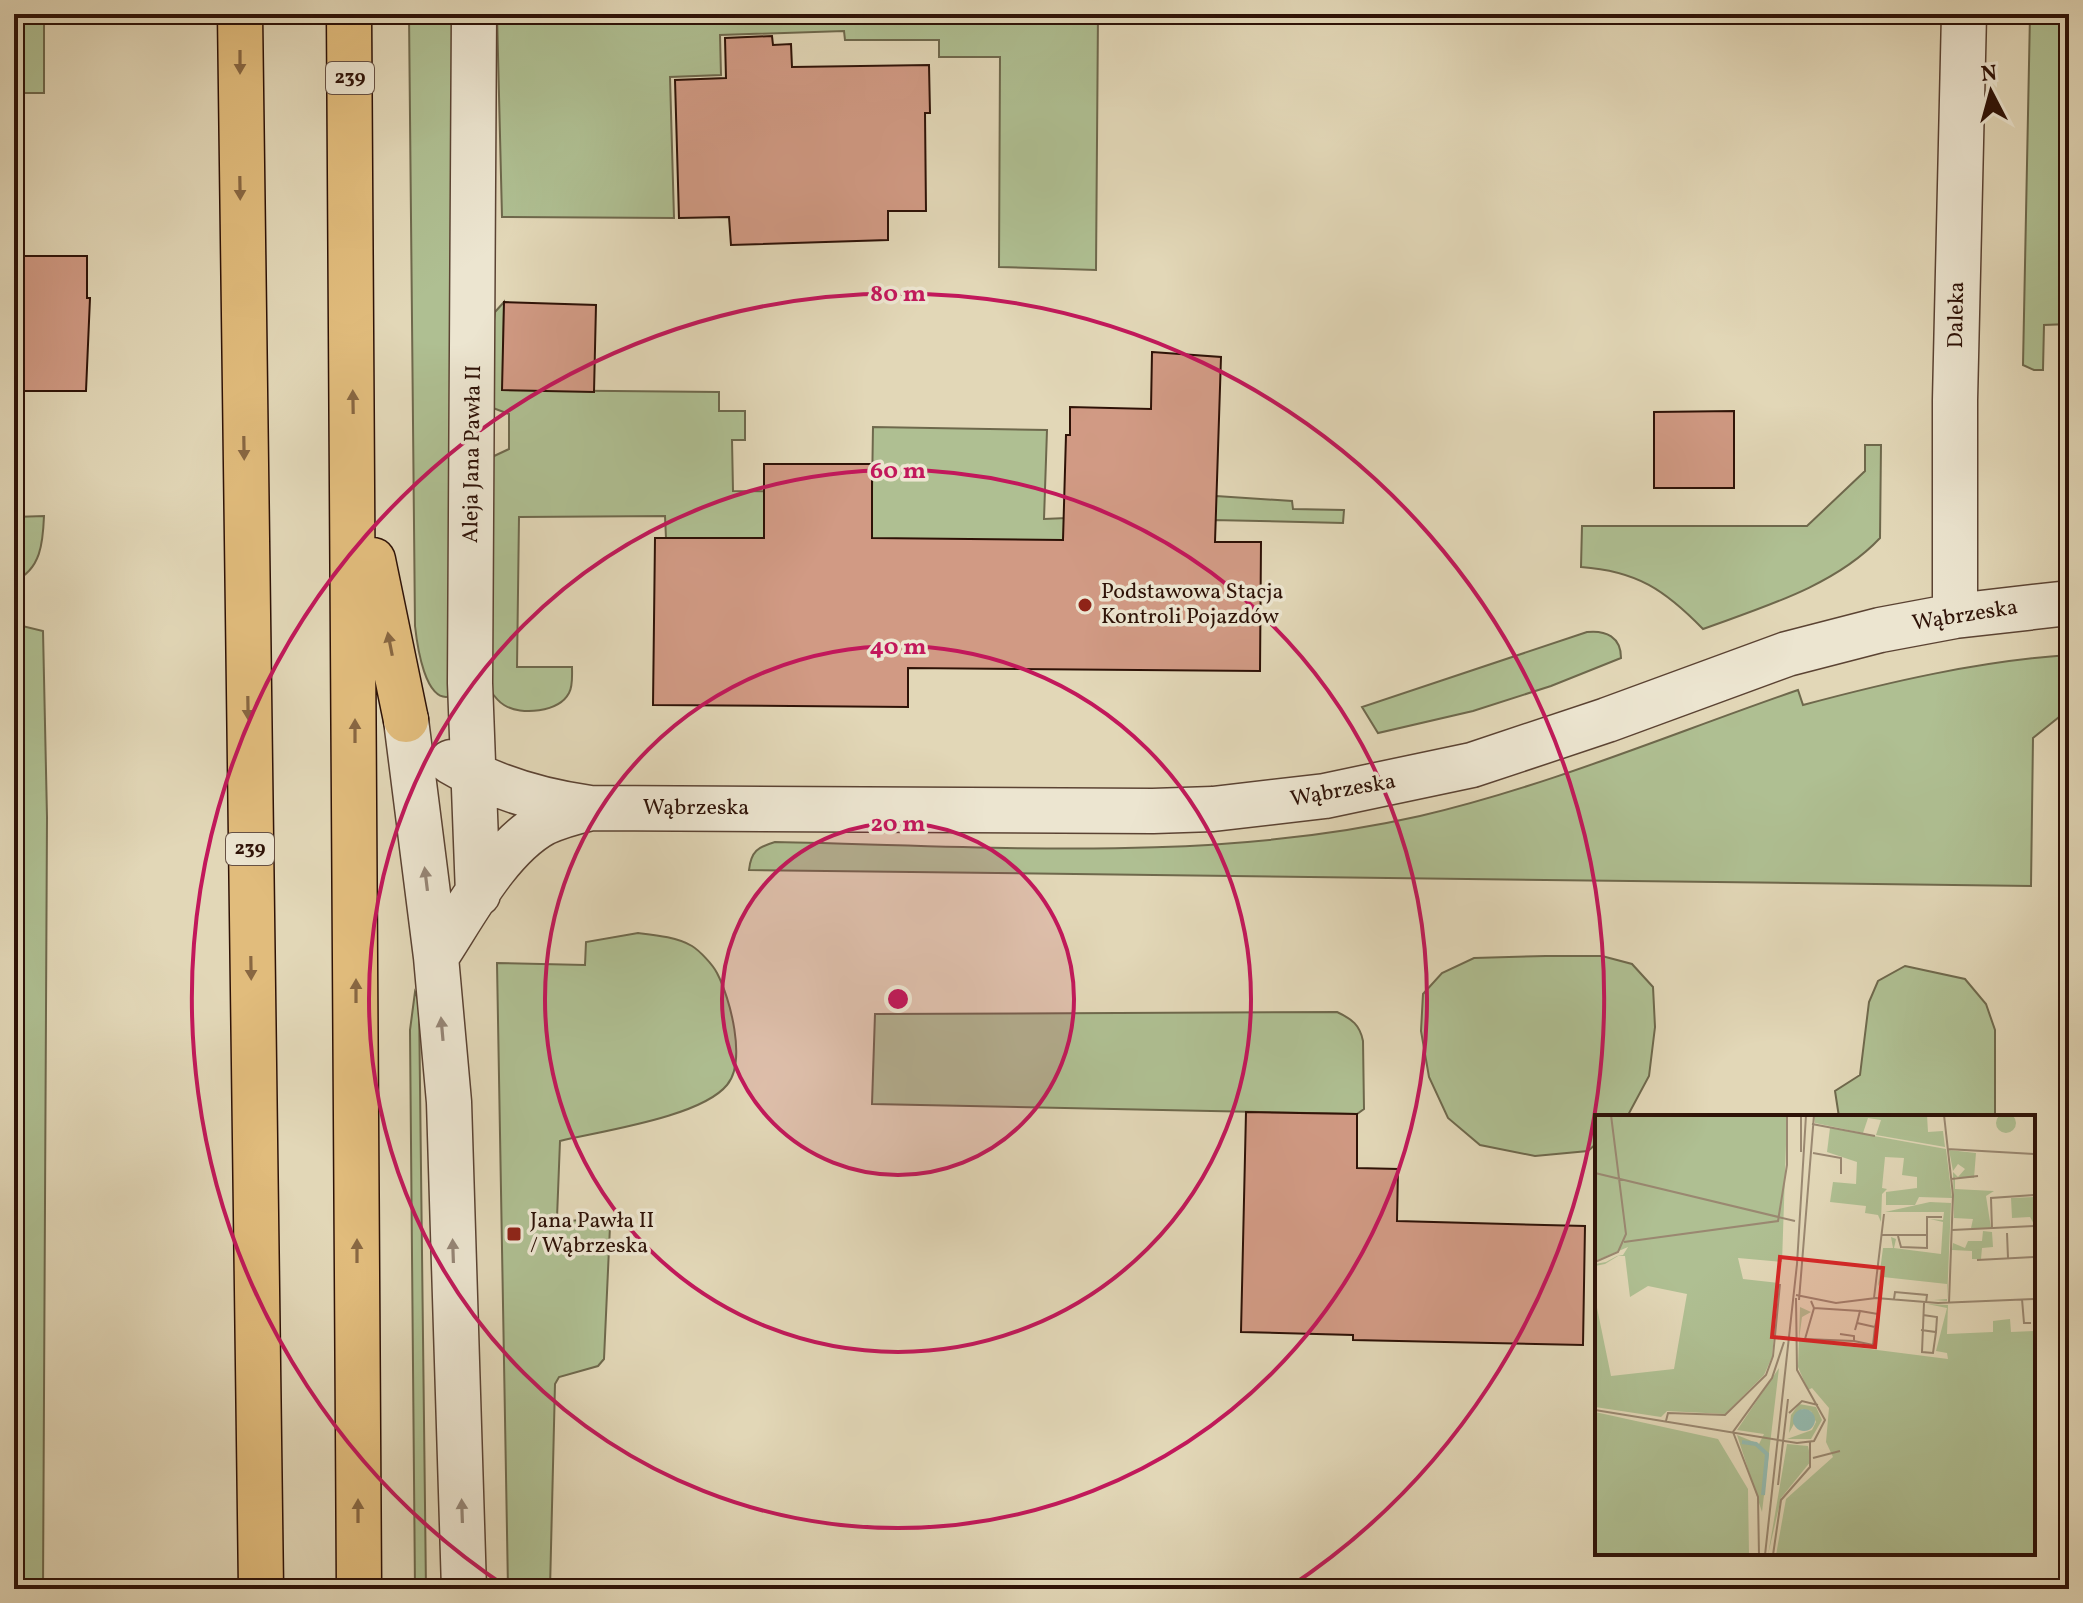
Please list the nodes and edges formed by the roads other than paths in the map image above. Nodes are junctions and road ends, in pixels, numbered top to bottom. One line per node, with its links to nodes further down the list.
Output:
1 (240, 14): 13 (main road, 239, one-way to 13)
2 (349, 14): 5 (main road, 239, one-way to 2)
3 (474, 14): 9 (street, Aleja Jana Pawła II)
4 (1964, 14): 7 (street, Daleka)
5 (354, 480): 8 (main road, one-way to 5); 14 (main road, 239, one-way to 5)
6 (2069, 603): 7 (street, Wąbrzeska)
7 (1955, 616): 10 (street, Wąbrzeska)
8 (406, 720): 9 (street, Wąbrzeska); 12 (street, one-way to 8)
9 (474, 776): 10 (street, Wąbrzeska); 11 (street, Aleja Jana Pawła II)
10 (591, 808): 11 (street, Wąbrzeska)
11 (478, 894): 12 (street, Wąbrzeska)
12 (436, 957): 15 (street, one-way to 12)
13 (261, 1589)
14 (359, 1589)
15 (464, 1589)

